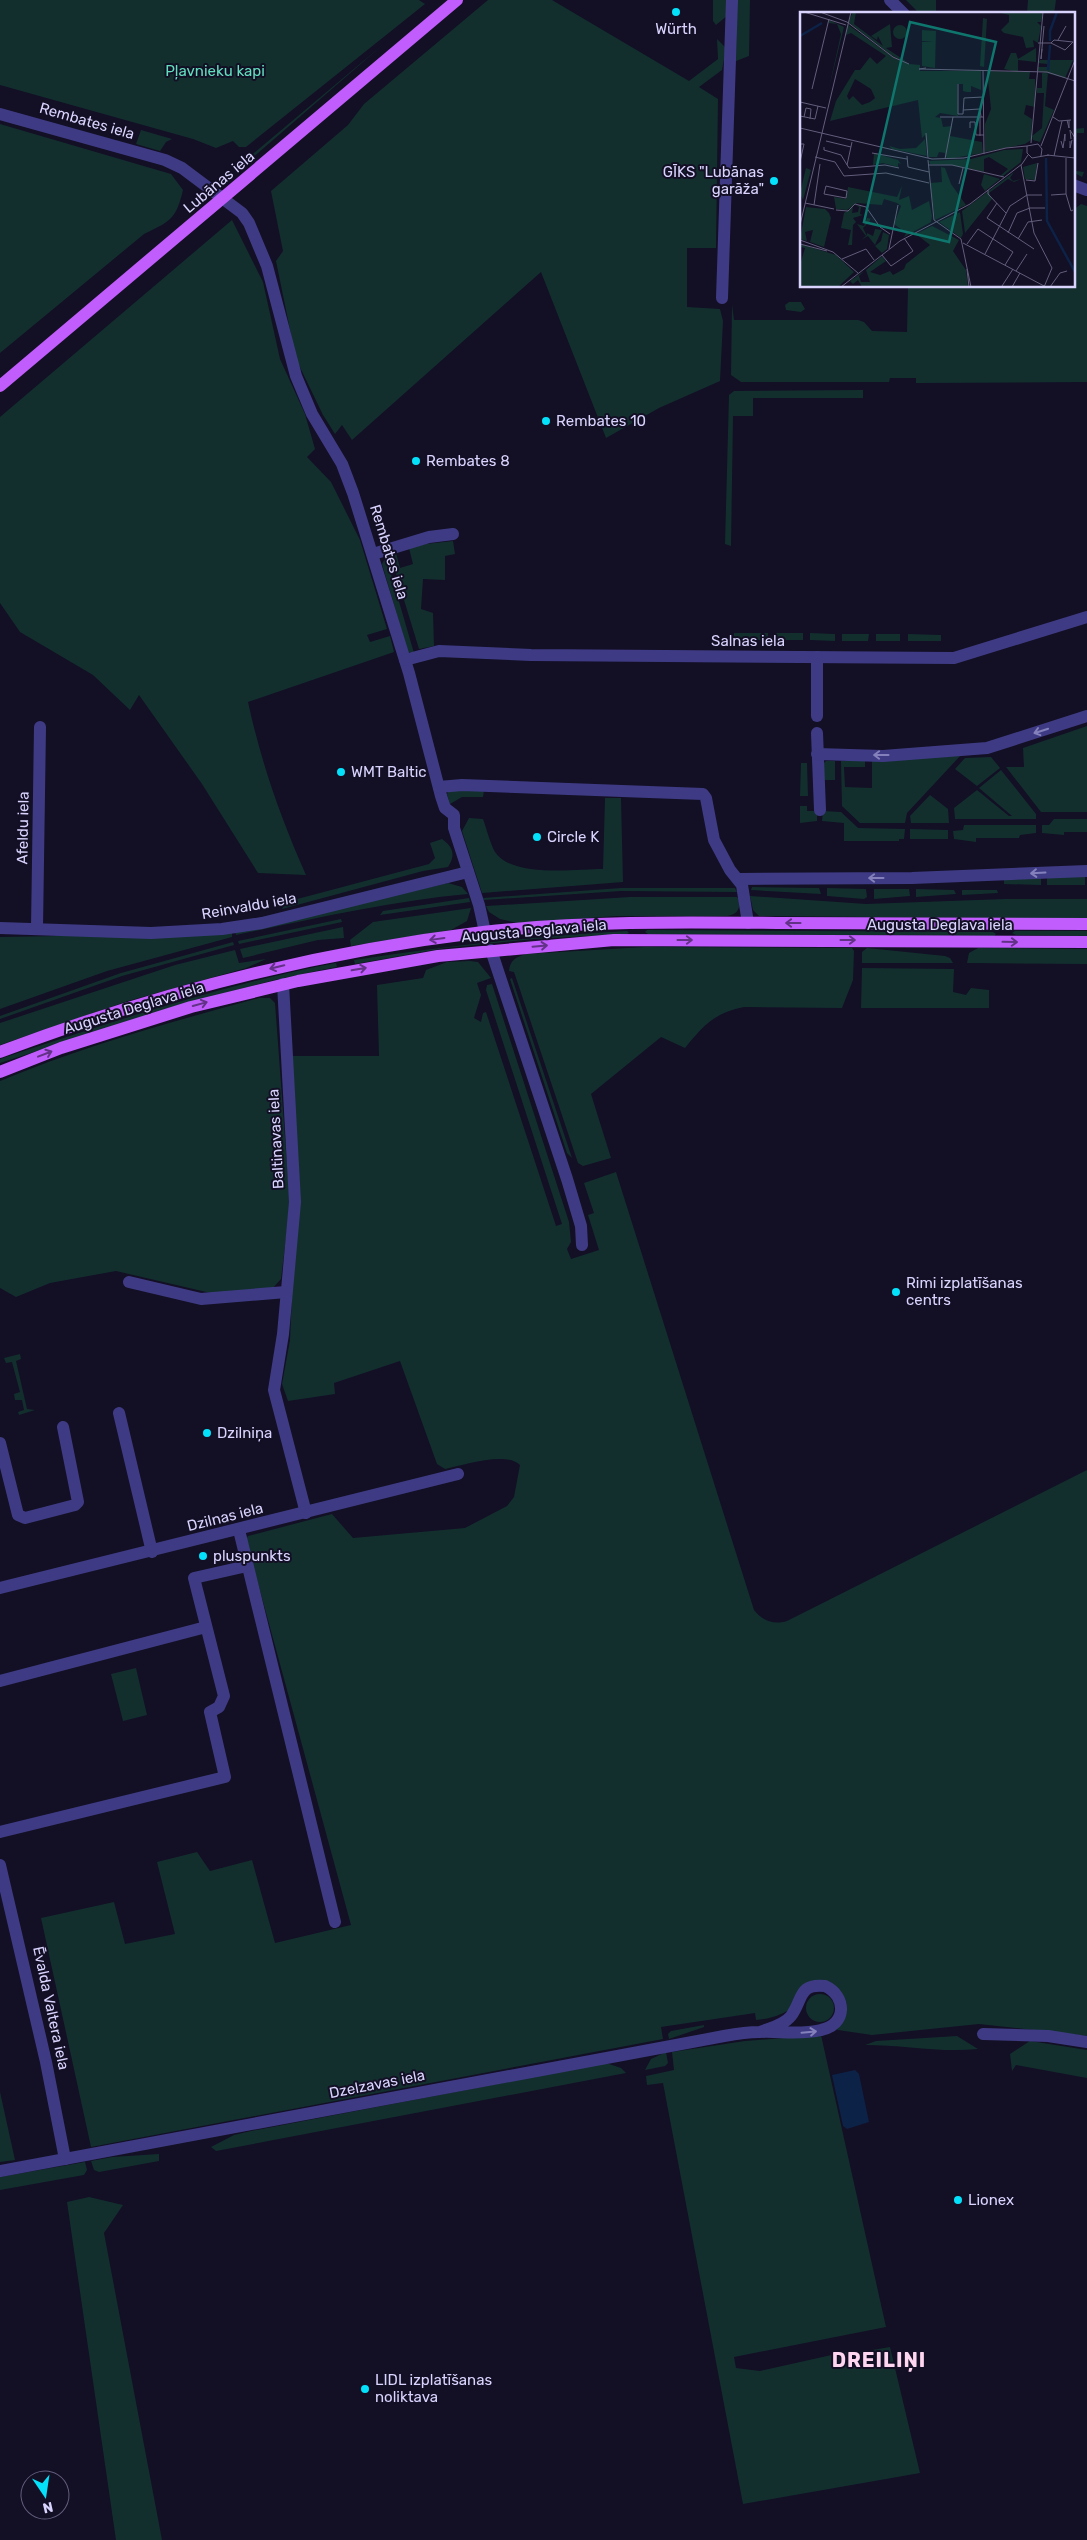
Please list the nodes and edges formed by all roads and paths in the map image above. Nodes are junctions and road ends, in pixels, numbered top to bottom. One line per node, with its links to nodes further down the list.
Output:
1 (457, 0): 8 (main road, Lubānas iela)
2 (732, 0): 9 (street)
3 (890, 0): 4 (street)
4 (902, 12)
5 (0, 114): 8 (street, Rembates iela)
6 (1074, 185): 7 (street)
7 (1087, 190)
8 (223, 199): 10 (main road, Lubānas iela); 12 (street, Rembates iela)
9 (722, 298)
10 (0, 386)
11 (453, 534): 12 (street)
12 (373, 554): 15 (street, Rembates iela)
13 (1087, 618): 14 (street, Salnas iela)
14 (817, 657): 15 (street, Salnas iela); 16 (street)
15 (404, 660): 21 (street, Rembates iela)
16 (817, 716)
17 (1087, 716): 20 (street, one-way to 20)
18 (40, 727): 30 (street, Afeldu iela)
19 (817, 733): 20 (street)
20 (817, 754): 22 (street)
21 (439, 787): 24 (street, Rembates iela); 25 (street)
22 (820, 810)
23 (1087, 871): 25 (street, one-way to 25)
24 (468, 872): 30 (street, Reinvaldu iela); 31 (street, Rembates iela)
25 (739, 879): 27 (street)
26 (637, 923): 27 (main road, Augusta Deglava iela); 31 (main road, Augusta Deglava iela); 32 (main road)
27 (748, 923): 28 (main road, Augusta Deglava iela, one-way to 27)
28 (1087, 924)
29 (0, 928): 30 (street, Reinvaldu iela)
30 (37, 928)
31 (485, 932): 36 (main road, Augusta Deglava iela, one-way to 36)
32 (637, 940): 33 (main road, Augusta Deglava iela, one-way to 33); 34 (main road, Augusta Deglava iela, one-way to 32)
33 (1087, 942)
34 (491, 950): 35 (main road, Augusta Deglava iela, one-way to 34); 38 (street)
35 (283, 984): 37 (main road, Augusta Deglava iela, one-way to 35); 40 (street, Baltinavas iela)
36 (0, 1052)
37 (0, 1072)
38 (582, 1245)
39 (129, 1282): 40 (street)
40 (286, 1292): 45 (street, Baltinavas iela)
41 (119, 1413): 47 (street)
42 (63, 1427): 43 (street)
43 (0, 1443)
44 (458, 1474): 45 (street, Dzilnas iela)
45 (306, 1513): 46 (street, Dzilnas iela)
46 (239, 1530): 47 (street, Dzilnas iela); 48 (street)
47 (152, 1552): 49 (street, Dzilnas iela)
48 (247, 1566): 50 (street); 54 (street)
49 (0, 1588)
50 (206, 1627): 51 (street); 52 (street)
51 (0, 1680)
52 (0, 1832)
53 (0, 1865): 58 (street, Ēvalda Valtera iela)
54 (335, 1922)
55 (760, 2032): 55 (street, Dzelzavas iela, one-way to 55); 58 (street, Dzelzavas iela)
56 (983, 2034): 57 (street)
57 (1087, 2042)
58 (65, 2159): 59 (street, Dzelzavas iela)
59 (0, 2170)

